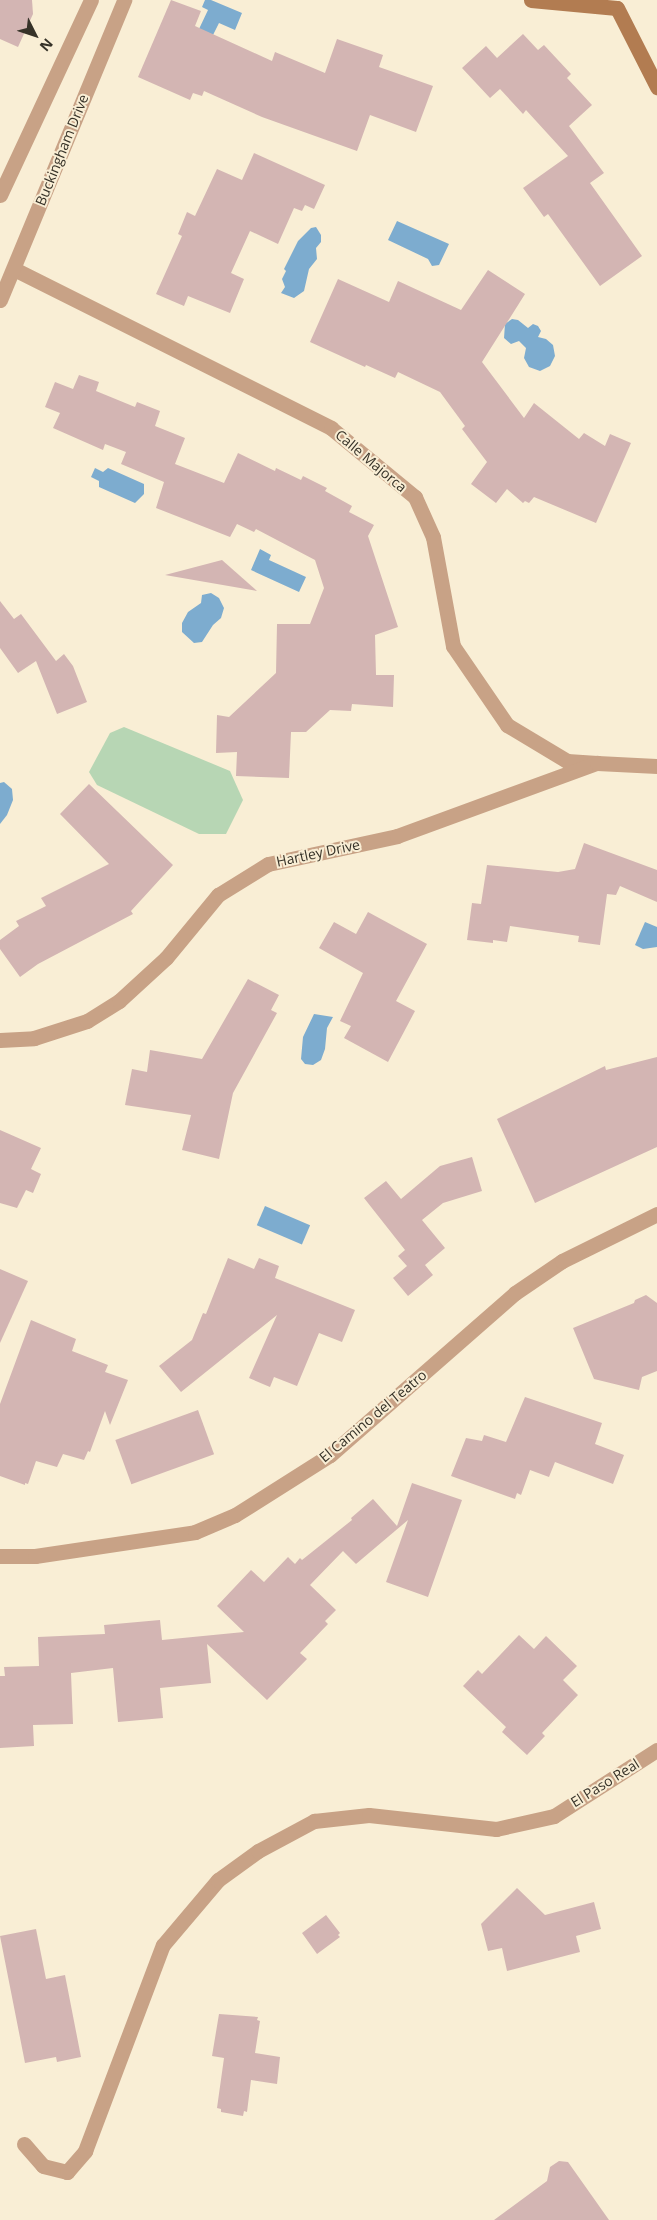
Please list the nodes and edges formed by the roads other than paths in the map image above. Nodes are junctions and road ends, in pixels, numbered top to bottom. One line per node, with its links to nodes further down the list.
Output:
1 (91, 0): 6 (street)
2 (124, 0): 7 (street, Buckingham Drive)
3 (531, 0): 4 (street)
4 (616, 4): 5 (street)
5 (657, 87)
6 (0, 196)
7 (14, 269): 8 (street, Buckingham Drive); 9 (street, Calle Majorca)
8 (0, 300)
9 (597, 763): 10 (street, Hartley Drive); 11 (street, Hartley Drive)
10 (657, 766)
11 (0, 1040)
12 (657, 1214): 13 (street, El Camino del Teatro)
13 (0, 1556)
14 (657, 1750): 15 (street, El Paso Real)
15 (24, 2144)

